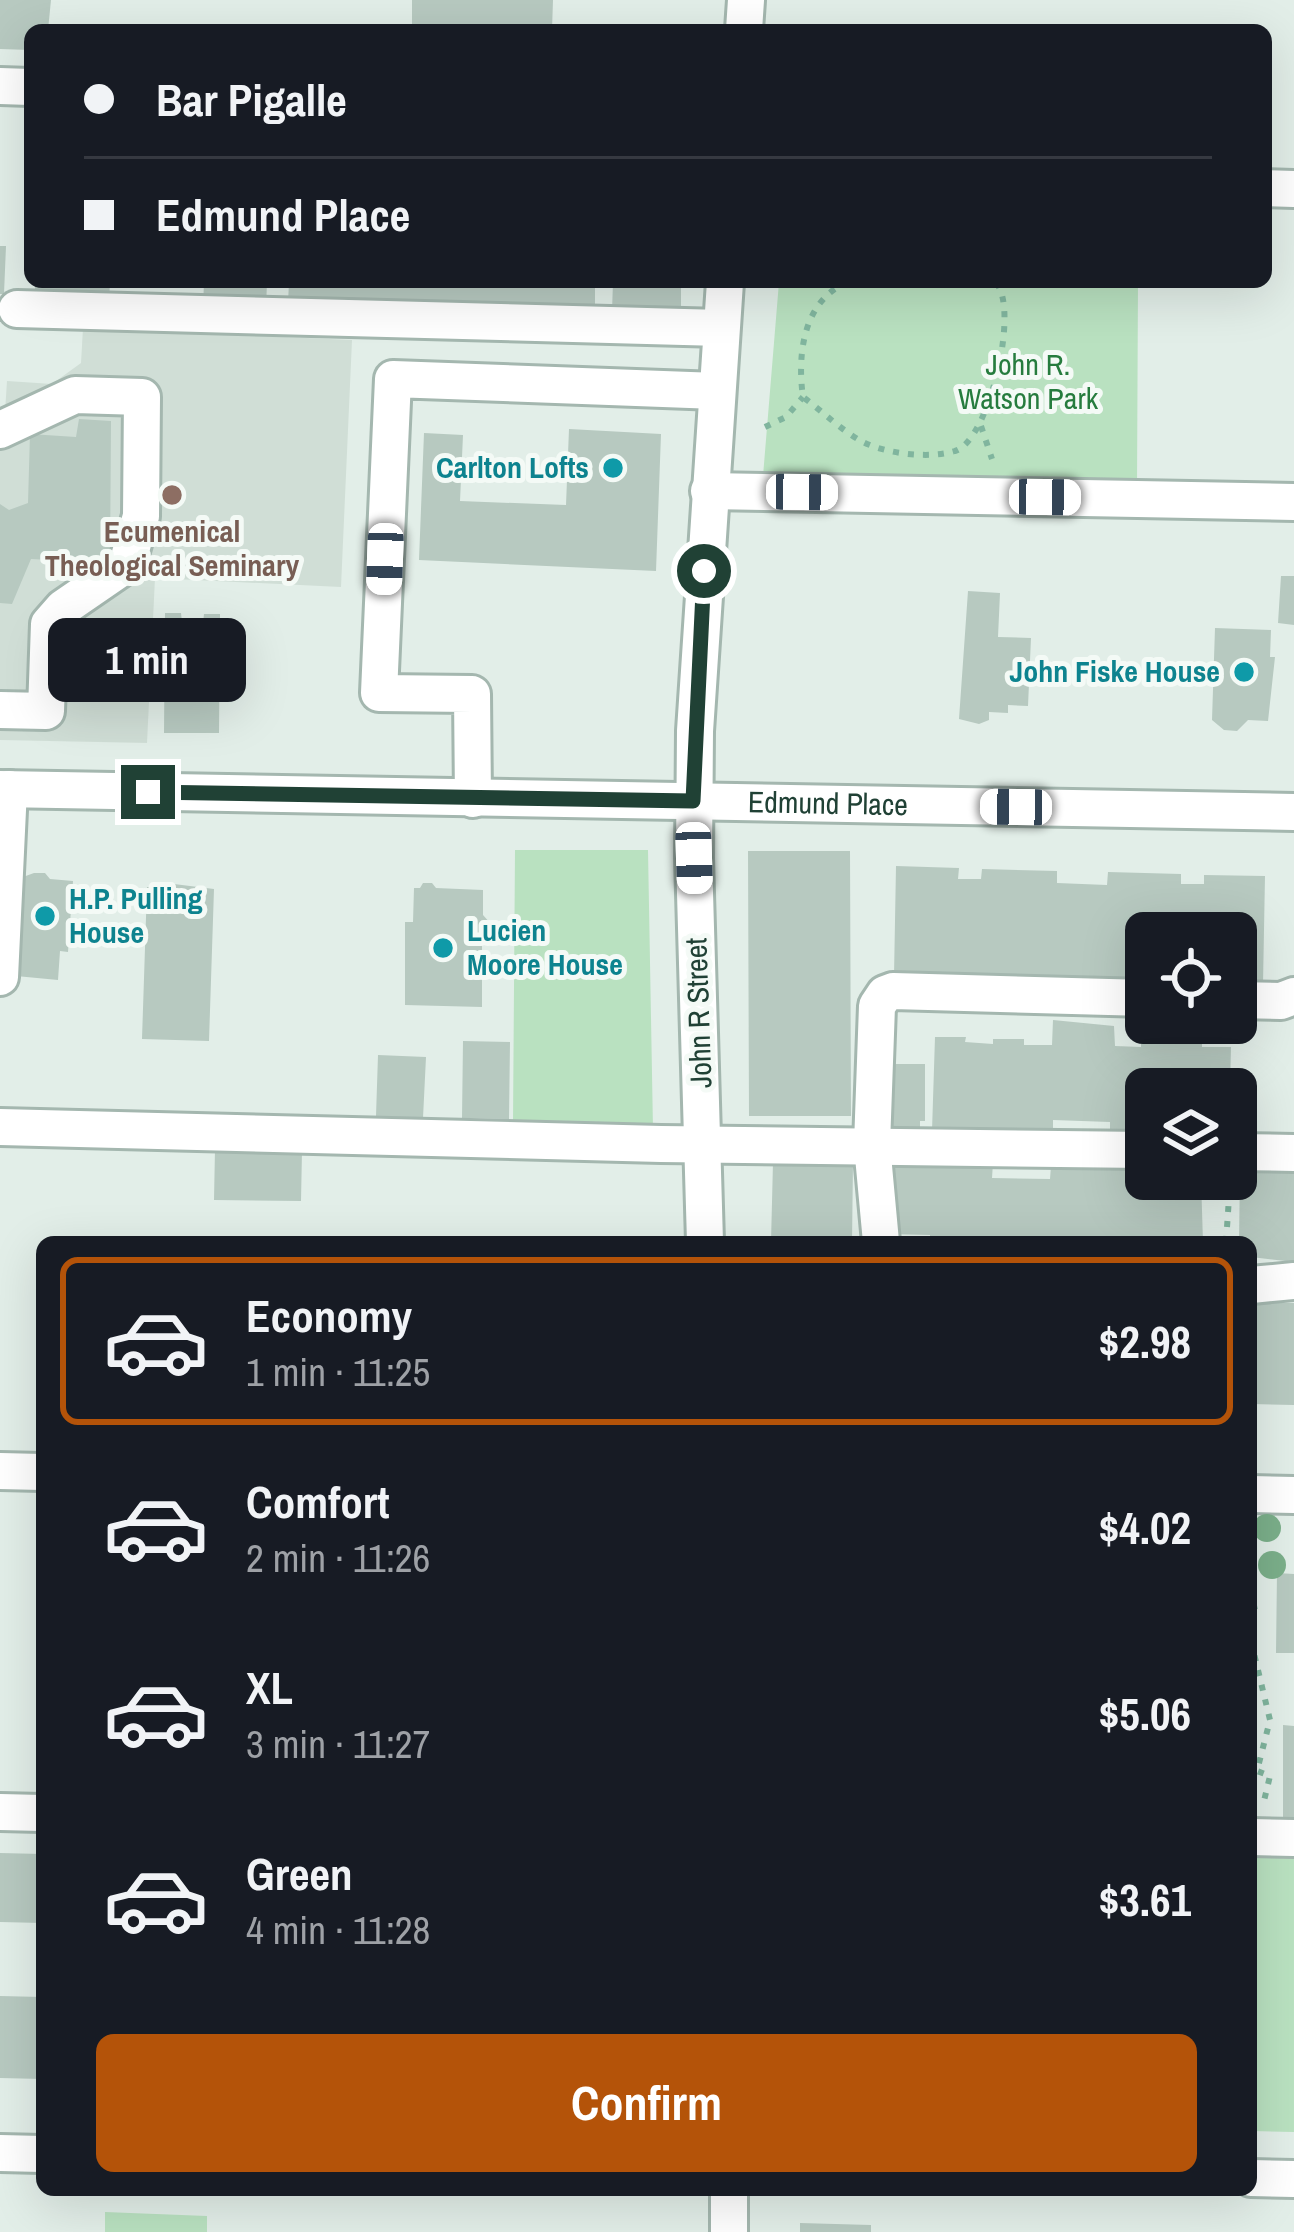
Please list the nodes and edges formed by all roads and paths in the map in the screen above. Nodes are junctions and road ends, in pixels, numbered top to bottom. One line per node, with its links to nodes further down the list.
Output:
1 (724, 288): 5 (street, John R Street)
2 (830, 288): 7 (path)
3 (1001, 288): 7 (path)
4 (16, 309): 5 (street)
5 (721, 328): 6 (street, John R Street)
6 (717, 392): 10 (street, John R Street); 14 (street)
7 (803, 397): 8 (path)
8 (765, 428)
9 (0, 430): 12 (street)
10 (709, 490): 11 (street); 15 (street, John R Street)
11 (1294, 502)
12 (0, 710)
13 (5, 789): 14 (street, Edmund Place); 17 (street)
14 (473, 799): 15 (street, Edmund Place)
15 (693, 801): 16 (street, Edmund Place); 22 (street, John R Street)
16 (1294, 812)
17 (0, 977)
18 (1294, 996): 20 (street)
19 (1125, 997): 23 (street)
20 (1257, 1000)
21 (0, 1126): 22 (street)
22 (703, 1142): 23 (street); 28 (street, John R Street)
23 (872, 1145): 24 (street); 29 (street)
24 (1125, 1150)
25 (1257, 1152): 26 (street)
26 (1294, 1153)
27 (1229, 1200): 30 (path)
28 (705, 1236)
29 (880, 1236)
30 (1226, 1236)
31 (1294, 1281): 32 (street)
32 (1257, 1284)
33 (0, 1471): 34 (street)
34 (36, 1472)
35 (1257, 1494): 36 (street)
36 (1294, 1495)
37 (1257, 1666): 39 (path)
38 (1257, 1771): 42 (path)
39 (1257, 1771)
40 (0, 1812): 41 (street)
41 (36, 1813)
42 (1257, 1823)
43 (1257, 1837): 44 (street)
44 (1294, 1838)
45 (0, 2153): 46 (street)
46 (36, 2154)
47 (1257, 2178): 48 (street)
48 (1294, 2179)
49 (729, 2196): 50 (street)
50 (729, 2232)

